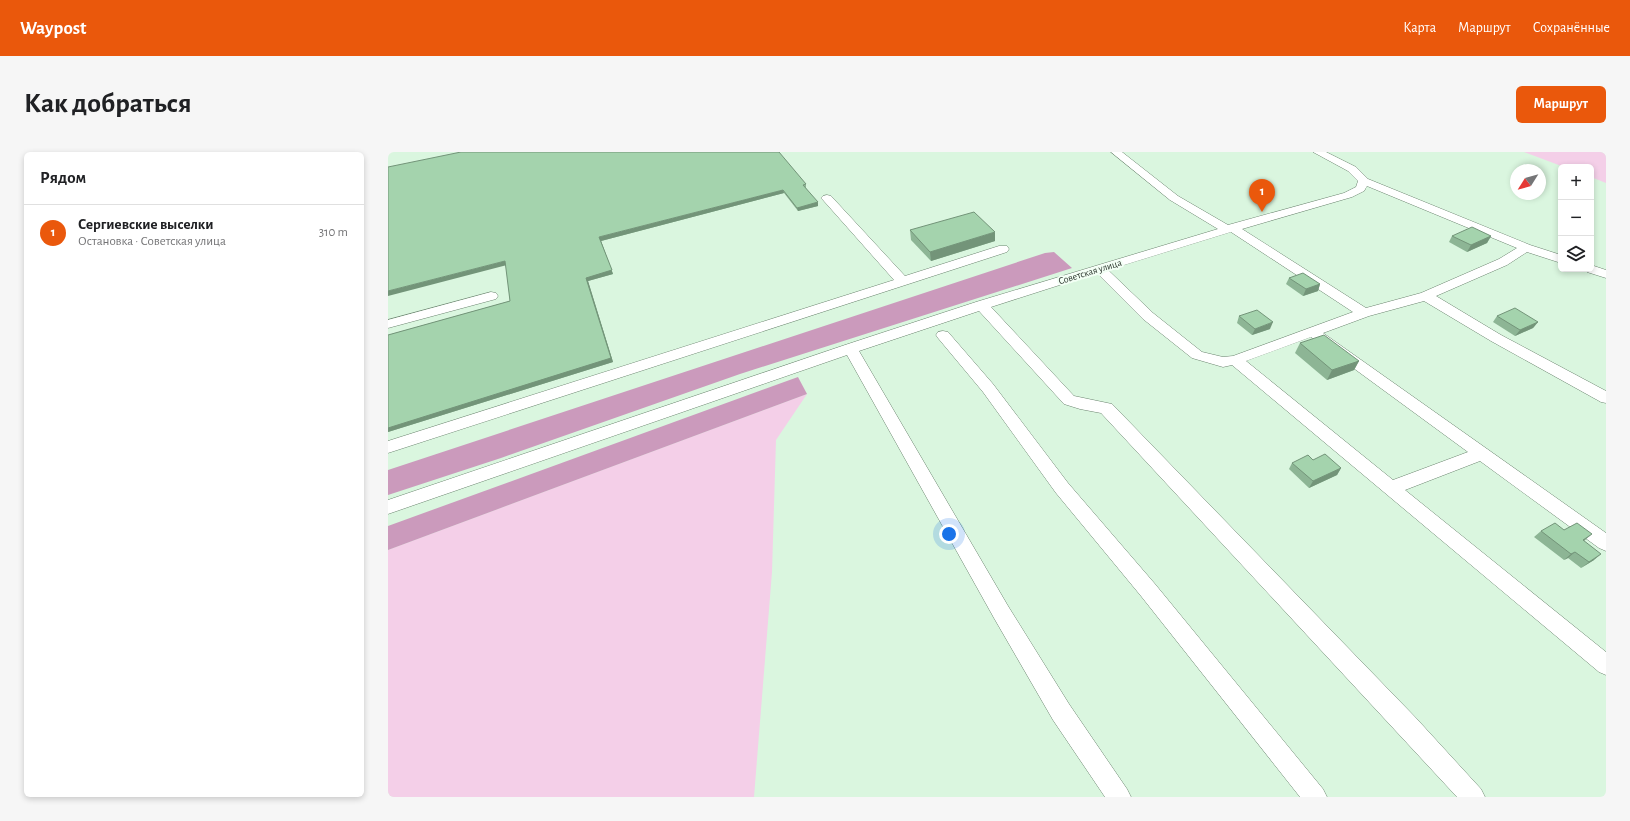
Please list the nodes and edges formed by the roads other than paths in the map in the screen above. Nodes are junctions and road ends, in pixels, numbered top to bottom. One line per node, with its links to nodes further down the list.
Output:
1 (1116, 152): 5 (street)
2 (1318, 152): 3 (street)
3 (1364, 181): 5 (street, Советская улица); 6 (street)
4 (827, 198): 12 (street)
5 (1229, 228): 9 (street, Советская улица); 16 (street)
6 (1526, 248): 8 (street); 14 (street)
7 (1003, 249): 12 (street)
8 (1558, 258)
9 (1100, 269): 15 (street, Советская улица); 21 (street)
10 (1594, 270): 11 (street)
11 (1606, 274)
12 (903, 282): 23 (street)
13 (491, 296): 17 (street)
14 (1426, 296): 16 (street); 22 (street)
15 (981, 305): 20 (street, Советская улица); 31 (street)
16 (1364, 313): 18 (street)
17 (388, 324)
18 (1313, 332): 21 (street); 24 (street)
19 (943, 335): 30 (street)
20 (850, 348): 26 (street, Советская улица); 29 (street)
21 (1235, 360): 25 (street)
22 (1603, 392)
23 (388, 447)
24 (1481, 454): 25 (street); 27 (street)
25 (1391, 488): 28 (street)
26 (388, 507)
27 (1606, 543)
28 (1606, 665)
29 (1119, 797)
30 (1315, 797)
31 (1473, 797)

